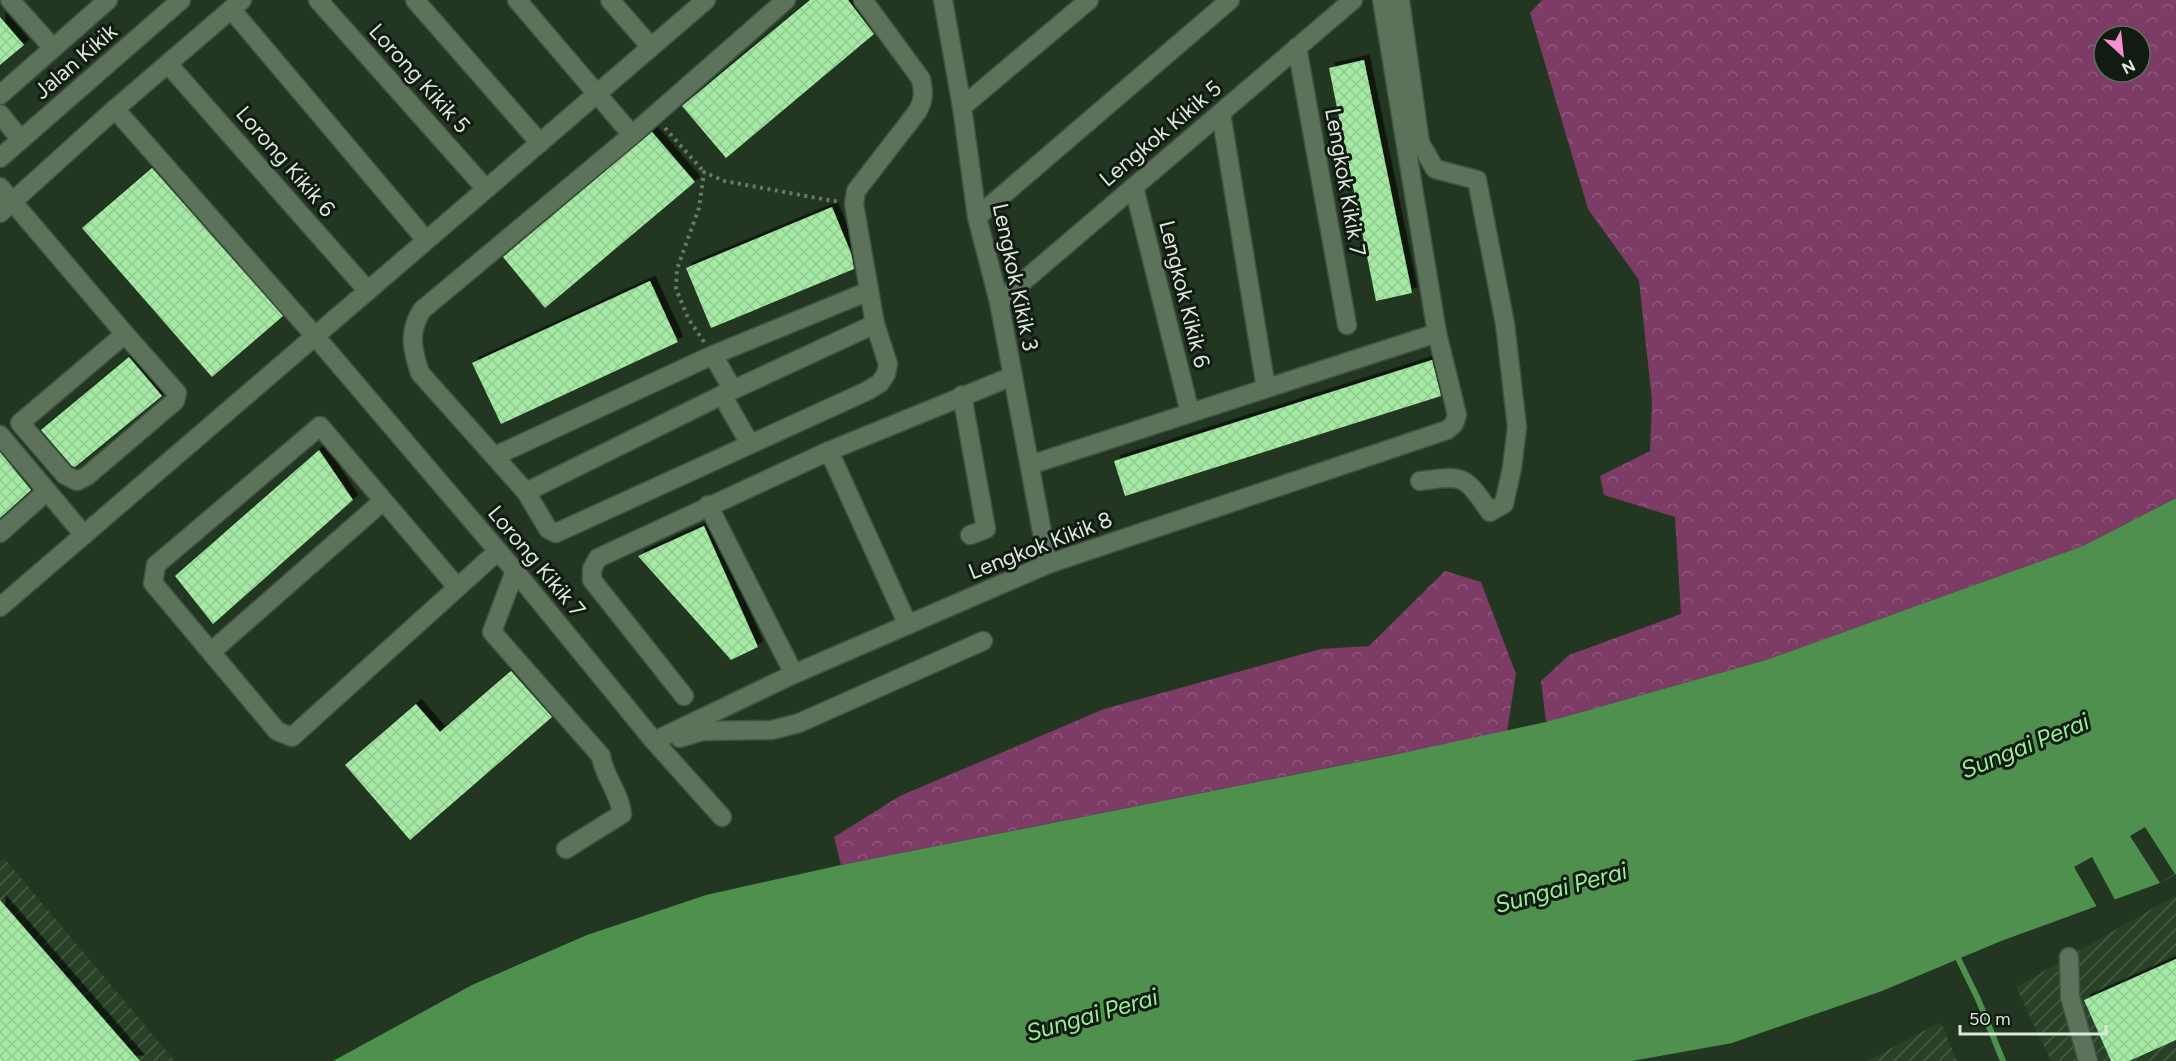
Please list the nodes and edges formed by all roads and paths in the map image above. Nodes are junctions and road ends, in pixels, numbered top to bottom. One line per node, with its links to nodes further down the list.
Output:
1 (10, 0): 20 (street)
2 (108, 0): 20 (street, Jalan Kikik)
3 (181, 0): 30 (street, Jalan Kikik)
4 (318, 0): 36 (street, Lorong Kikik 5)
5 (415, 0): 31 (street)
6 (517, 0): 22 (street)
7 (610, 0): 18 (street)
8 (706, 0): 18 (street)
9 (786, 0): 28 (street)
10 (863, 0): 37 (street)
11 (943, 0): 24 (street, Lengkok Kikik 3)
12 (1089, 0): 24 (street)
13 (1230, 0): 39 (street)
14 (1353, 0): 19 (street, Lengkok Kikik 5)
15 (1382, 0): 46 (street)
16 (1400, 0): 60 (street)
17 (236, 5): 21 (street); 40 (street)
18 (651, 47): 22 (street)
19 (1298, 47): 26 (street, Lengkok Kikik 5); 45 (street, Lengkok Kikik 7)
20 (53, 48): 23 (street, Jalan Kikik)
21 (168, 64): 25 (street); 41 (street, Lorong Kikik 6)
22 (598, 93): 29 (street); 31 (street)
23 (0, 95)
24 (962, 107): 39 (street, Lengkok Kikik 3)
25 (115, 109): 38 (street); 48 (street, Lorong Kikik 7)
26 (1221, 113): 35 (street, Lengkok Kikik 5); 51 (street)
27 (0, 114): 30 (street)
28 (654, 115): 29 (street); 33 (path)
29 (632, 135): 58 (street)
30 (21, 140): 32 (street, Jalan Kikik)
31 (540, 142): 36 (street)
32 (0, 159)
33 (705, 172): 37 (path); 49 (path)
34 (0, 187): 38 (street)
35 (1134, 187): 43 (street, Lengkok Kikik 5); 54 (street, Lengkok Kikik 6)
36 (486, 189): 40 (street)
37 (854, 204): 42 (street)
38 (6, 208): 47 (street)
39 (977, 217): 43 (street, Lengkok Kikik 3)
40 (426, 240): 41 (street)
41 (368, 291): 48 (street)
42 (869, 291): 44 (street); 49 (street)
43 (999, 302): 50 (street, Lengkok Kikik 3)
44 (875, 324): 52 (street); 56 (street)
45 (1347, 325)
46 (1437, 333): 51 (street); 69 (street, Lengkok Kikik 8)
47 (125, 334): 47 (street)
48 (315, 336): 66 (street); 68 (street, Lorong Kikik 7)
49 (713, 356): 52 (street); 58 (street)
50 (1013, 376): 53 (street); 59 (street, Lengkok Kikik 3)
51 (1266, 388): 54 (street)
52 (727, 393): 56 (street); 62 (street)
53 (962, 395): 57 (street); 67 (street)
54 (1190, 413): 59 (street)
55 (0, 435): 61 (street)
56 (750, 444): 62 (street)
57 (830, 451): 64 (street); 73 (street)
58 (495, 456): 62 (street)
59 (1030, 465): 69 (street, Lengkok Kikik 3)
60 (1420, 481)
61 (47, 491): 65 (street); 66 (street)
62 (526, 492)
63 (383, 501): 71 (street); 75 (street); 75 (street)
64 (708, 506): 76 (street); 77 (street)
65 (0, 533)
66 (84, 535): 72 (street)
67 (970, 536)
68 (498, 551): 70 (street, Lorong Kikik 7); 71 (street)
69 (1048, 564): 73 (street, Lengkok Kikik 8)
70 (515, 571): 78 (street, Lorong Kikik 7); 80 (street)
71 (457, 586): 75 (street)
72 (0, 607)
73 (908, 625): 76 (street, Lengkok Kikik 8)
74 (983, 641): 78 (street)
75 (211, 652)
76 (794, 674): 78 (street, Lengkok Kikik 8)
77 (684, 696)
78 (659, 745): 79 (street, Lorong Kikik 7)
79 (722, 817)
80 (567, 849)
81 (2069, 957): 82 (street)
82 (2088, 1061)

